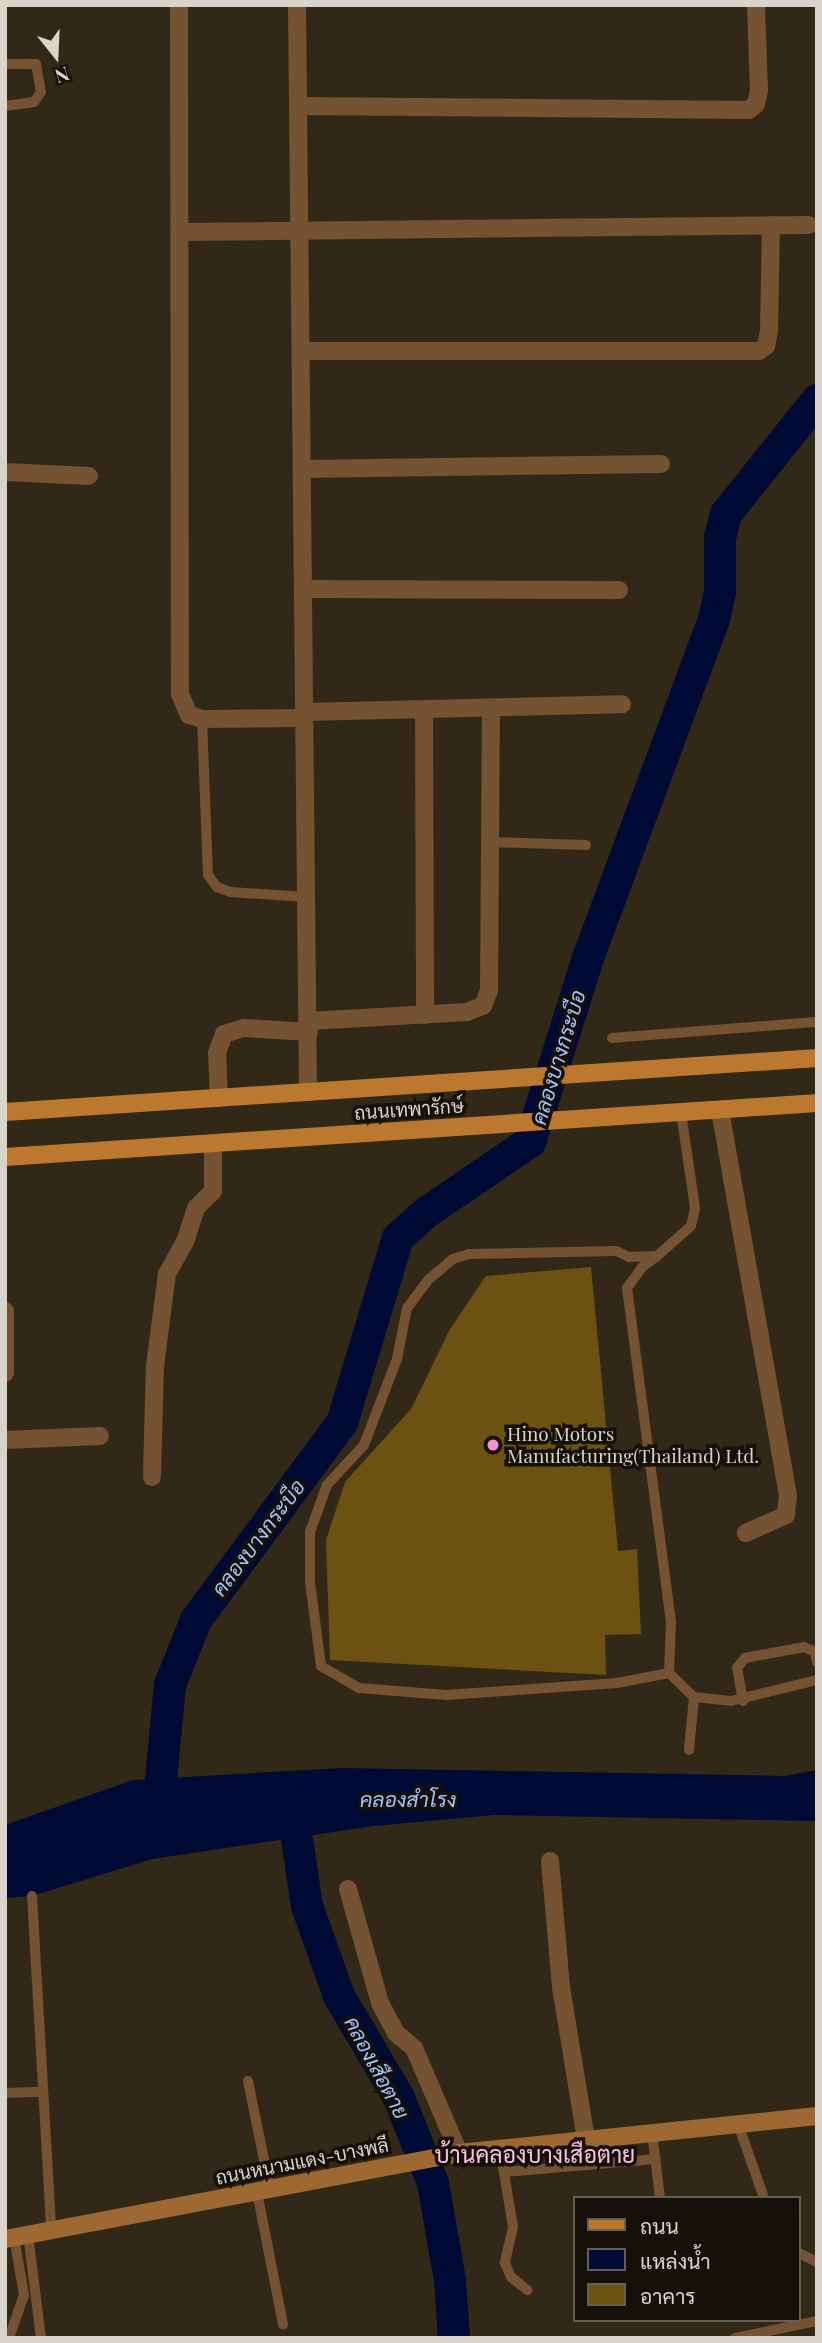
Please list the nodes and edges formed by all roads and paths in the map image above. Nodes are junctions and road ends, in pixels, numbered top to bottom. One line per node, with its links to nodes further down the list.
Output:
1 (179, 5): 10 (street)
2 (297, 5): 6 (street)
3 (756, 5): 6 (street)
4 (5, 64): 5 (lane)
5 (5, 106)
6 (299, 106): 9 (street)
7 (771, 225): 8 (street); 9 (street); 11 (street)
8 (809, 225)
9 (300, 230): 10 (street); 11 (street)
10 (180, 232): 22 (street)
11 (301, 351): 13 (street)
12 (661, 464): 13 (street)
13 (302, 469): 16 (street)
14 (5, 472): 15 (street)
15 (89, 476)
16 (303, 589): 17 (street); 21 (street)
17 (619, 590)
18 (622, 704): 19 (street)
19 (491, 708): 20 (street); 23 (street)
20 (424, 709): 21 (street); 26 (street)
21 (304, 715): 22 (street); 25 (street)
22 (202, 719): 25 (lane)
23 (490, 842): 24 (lane); 26 (street)
24 (586, 845)
25 (307, 897): 28 (street)
26 (425, 1015): 28 (street)
27 (817, 1022): 29 (lane)
28 (309, 1026): 31 (street); 32 (street)
29 (612, 1038)
30 (817, 1058): 31 (main road, ถนนเทพารักษ์)
31 (308, 1092): 32 (main road, ถนนเทพารักษ์)
32 (219, 1098): 35 (main road, ถนนเทพารักษ์)
33 (817, 1103): 34 (main road, ถนนเทพารักษ์)
34 (720, 1110): 36 (main road, ถนนเทพารักษ์); 45 (street)
35 (5, 1112)
36 (681, 1112): 37 (main road, ถนนเทพารักษ์); 39 (lane)
37 (213, 1145): 38 (main road, ถนนเทพารักษ์); 44 (street)
38 (5, 1157)
39 (657, 1255): 47 (lane); 47 (lane)
40 (5, 1311): 41 (street)
41 (5, 1373)
42 (100, 1436): 43 (street)
43 (5, 1440)
44 (152, 1477)
45 (746, 1533)
46 (817, 1662): 50 (lane)
47 (669, 1673): 49 (lane)
48 (817, 1680): 50 (lane)
49 (694, 1697): 50 (lane); 51 (lane)
50 (743, 1701)
51 (689, 1751)
52 (550, 1861): 61 (street)
53 (348, 1889): 63 (street)
54 (32, 1896): 56 (lane)
55 (248, 2081): 66 (lane)
56 (42, 2092): 57 (lane); 69 (lane)
57 (5, 2093)
58 (817, 2116): 59 (main road, ถนนหนามแดง-บางพลี)
59 (738, 2124): 60 (main road, ถนนหนามแดง-บางพลี); 68 (lane)
60 (652, 2132): 61 (main road, ถนนหนามแดง-บางพลี); 64 (lane)
61 (586, 2140): 62 (main road, ถนนหนามแดง-บางพลี)
62 (500, 2148): 63 (main road, ถนนหนามแดง-บางพลี); 65 (lane)
63 (450, 2155): 66 (main road, ถนนหนามแดง-บางพลี)
64 (655, 2159): 65 (lane); 67 (lane)
65 (504, 2172): 73 (lane)
66 (263, 2190): 69 (main road, ถนนหนามแดง-บางพลี); 75 (lane)
67 (660, 2196)
68 (763, 2196)
69 (51, 2229): 70 (main road, ถนนหนามแดง-บางพลี)
70 (16, 2237): 76 (lane); 77 (lane)
71 (801, 2254): 72 (lane)
72 (817, 2262)
73 (527, 2290)
74 (817, 2321): 78 (lane)
75 (283, 2324)
76 (9, 2338)
77 (41, 2338)
78 (736, 2338)

